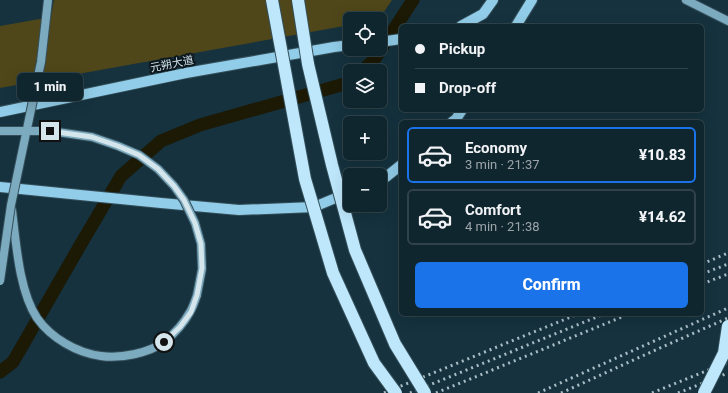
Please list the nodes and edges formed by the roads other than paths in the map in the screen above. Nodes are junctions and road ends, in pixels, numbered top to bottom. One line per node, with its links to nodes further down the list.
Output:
1 (48, 0): 21 (main road, bridge)
2 (272, 0): 24 (highway, bridge)
3 (298, 0): 25 (highway, bridge)
4 (493, 0): 8 (main road)
5 (532, 0): 9 (main road)
6 (686, 0): 7 (main road)
7 (728, 21)
8 (465, 24)
9 (517, 24)
10 (399, 39): 11 (main road)
11 (387, 41)
12 (343, 46): 13 (main road, 元朔大道)
13 (0, 112)
14 (461, 112): 15 (main road)
15 (455, 120)
16 (0, 131): 21 (main road, bridge)
17 (399, 167): 18 (main road)
18 (387, 176)
19 (0, 187): 20 (main road)
20 (343, 195)
21 (11, 205): 22 (main road, bridge)
22 (0, 282)
23 (728, 326): 26 (highway, bridge)
24 (396, 393)
25 (425, 393)
26 (704, 393)

